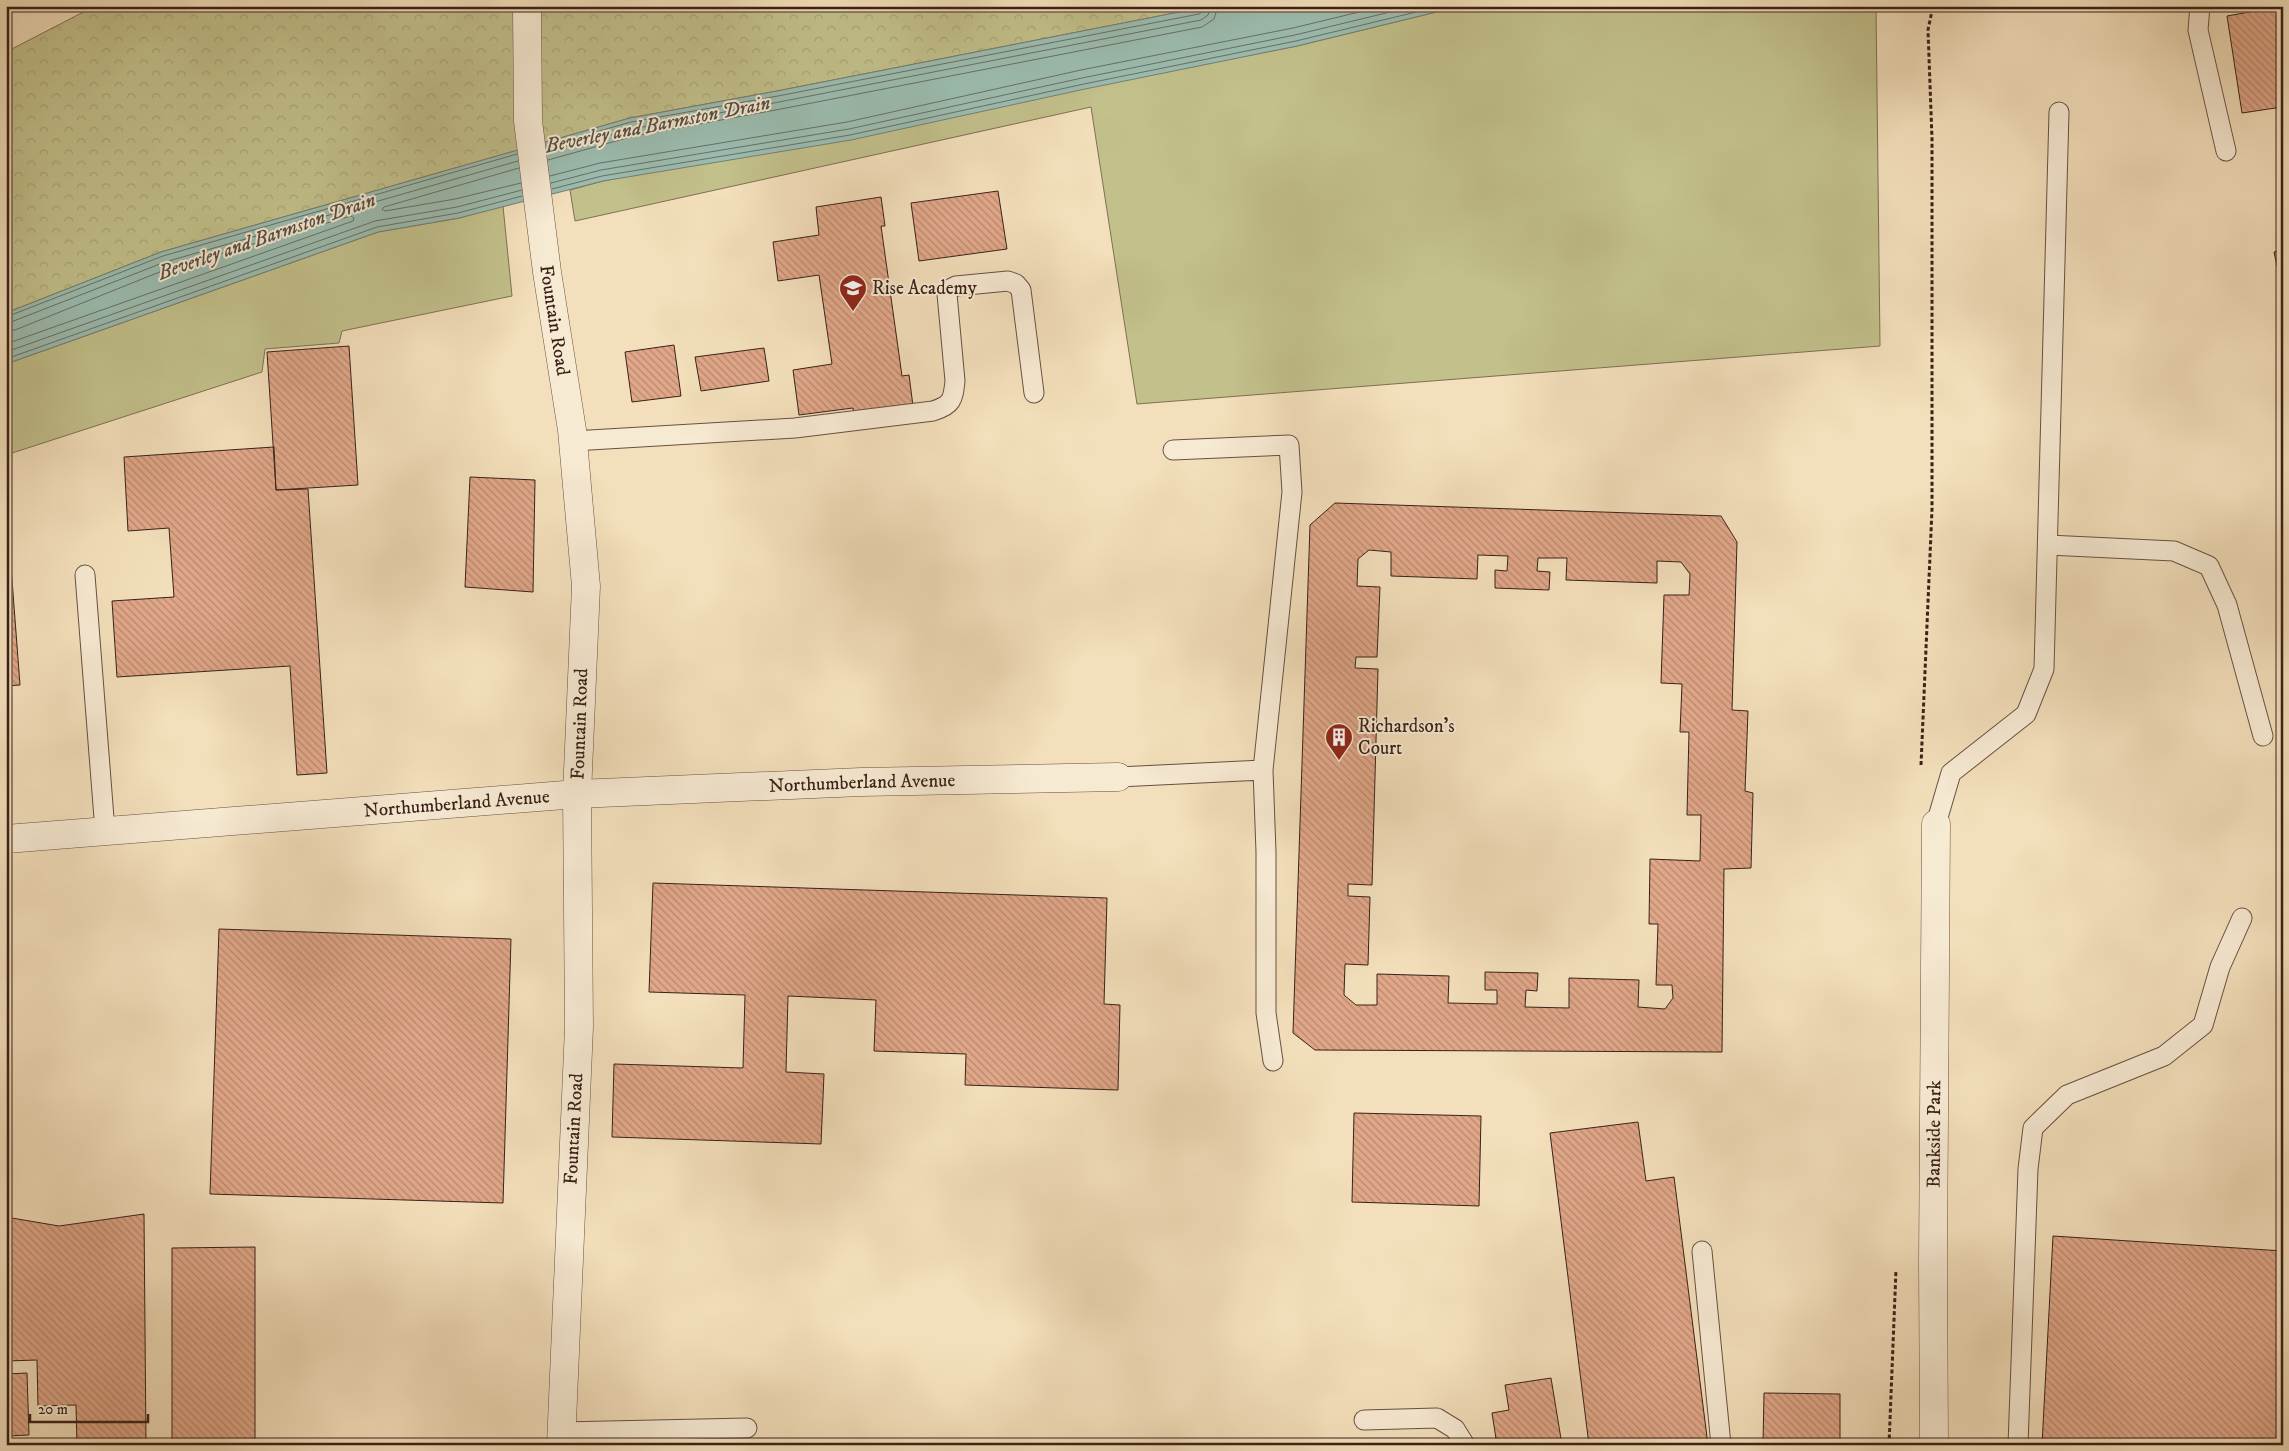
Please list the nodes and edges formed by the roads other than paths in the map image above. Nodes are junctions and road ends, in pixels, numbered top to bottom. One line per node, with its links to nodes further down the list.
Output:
1 (527, 6): 6 (street, Fountain Road)
2 (2200, 6): 4 (lane)
3 (2059, 112): 8 (lane)
4 (2226, 151)
5 (1034, 393): 6 (lane)
6 (573, 440): 13 (street, Fountain Road)
7 (1173, 450): 11 (lane)
8 (2048, 545): 10 (lane); 14 (lane)
9 (85, 575): 15 (lane)
10 (2263, 736)
11 (1263, 770): 12 (lane); 18 (lane)
12 (1118, 776): 13 (street, Northumberland Avenue)
13 (577, 794): 15 (street, Northumberland Avenue); 22 (street, Fountain Road)
14 (1936, 824): 25 (street, Bankside Park)
15 (105, 832): 16 (street, Northumberland Avenue)
16 (6, 839)
17 (2242, 918): 26 (lane)
18 (1273, 1061)
19 (1702, 1251): 24 (lane)
20 (1364, 1420): 23 (lane)
21 (747, 1428): 22 (lane)
22 (561, 1438)
23 (1465, 1445)
24 (1721, 1445)
25 (1934, 1445)
26 (2018, 1445)

